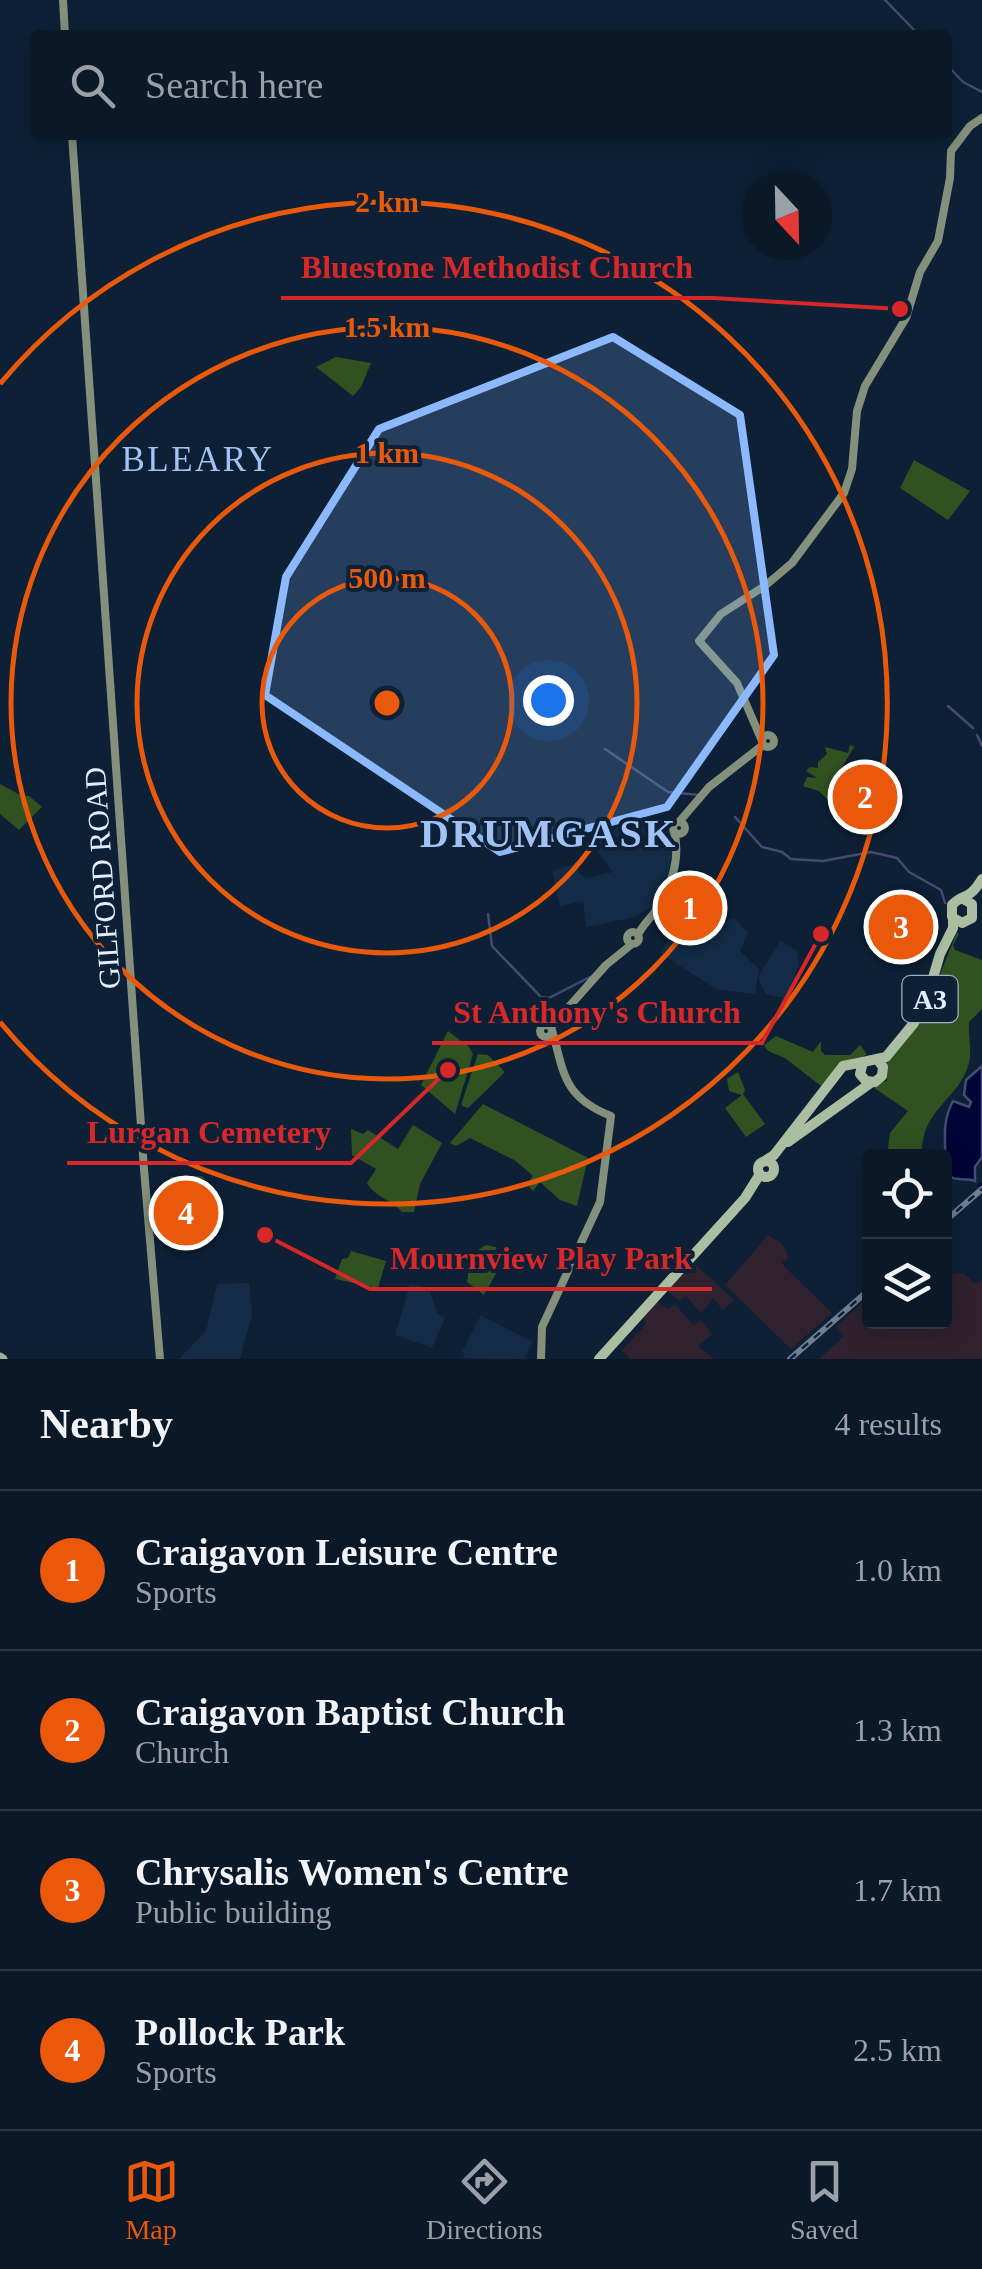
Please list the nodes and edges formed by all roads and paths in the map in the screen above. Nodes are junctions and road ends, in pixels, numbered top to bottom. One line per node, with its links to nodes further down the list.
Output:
1 (63, 0): 2 (main road)
2 (65, 30)
3 (982, 118): 14 (main road)
4 (72, 140): 13 (main road, GILFORD ROAD)
5 (982, 882): 6 (highway, A3); 7 (highway, A3)
6 (963, 899): 7 (highway); 8 (highway, A3)
7 (974, 907): 8 (highway, A3)
8 (958, 920): 10 (highway, A3)
9 (863, 1062): 10 (highway, A3); 11 (highway); 12 (highway, A3)
10 (880, 1063): 11 (highway, A3)
11 (872, 1082): 12 (highway, A3)
12 (764, 1172): 15 (highway, A3)
13 (160, 1359)
14 (541, 1359)
15 (599, 1359)

